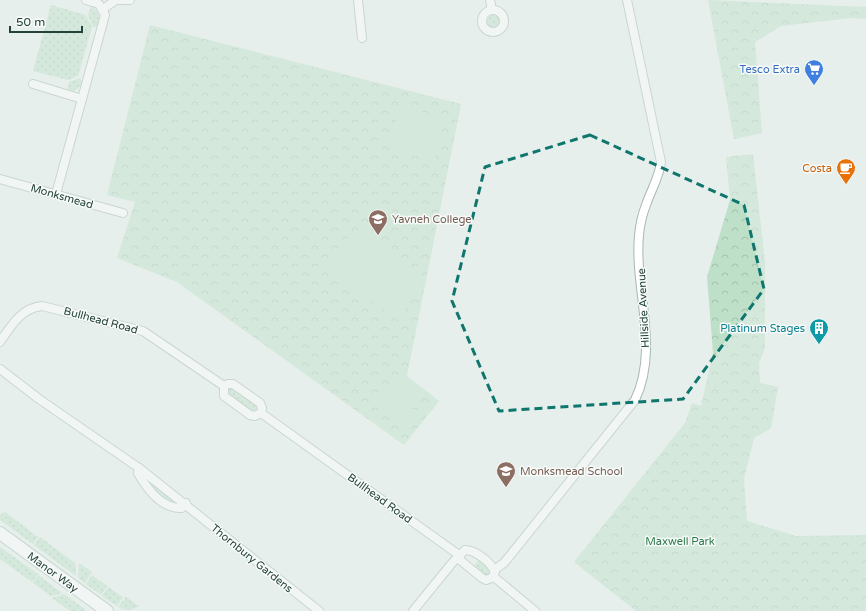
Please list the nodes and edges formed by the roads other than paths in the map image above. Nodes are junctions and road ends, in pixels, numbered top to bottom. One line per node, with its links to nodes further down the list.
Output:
1 (86, 0): 6 (street)
2 (130, 0): 6 (street)
3 (358, 0): 8 (street)
4 (490, 0): 7 (street)
5 (627, 0): 22 (street, Hillside Avenue)
6 (103, 9): 10 (street)
7 (492, 10)
8 (362, 38)
9 (33, 84): 10 (street)
10 (82, 99): 12 (street)
11 (0, 179): 12 (street, Monksmead)
12 (56, 194): 13 (street, Monksmead)
13 (123, 213)
14 (0, 342): 16 (street, Bullhead Road)
15 (0, 369): 18 (street, Thornbury Gardens)
16 (224, 386): 17 (street, Bullhead Road); 17 (street, Bullhead Road)
17 (261, 413): 21 (street, Bullhead Road)
18 (139, 468): 19 (street, Thornbury Gardens); 19 (street)
19 (186, 503): 24 (street, Thornbury Gardens)
20 (0, 533): 23 (street, Manor Way)
21 (459, 555): 22 (street, Bullhead Road); 22 (street, Bullhead Road); 25 (street)
22 (494, 574): 26 (street, Bullhead Road)
23 (107, 611)
24 (319, 611)
25 (413, 611)
26 (535, 611)

